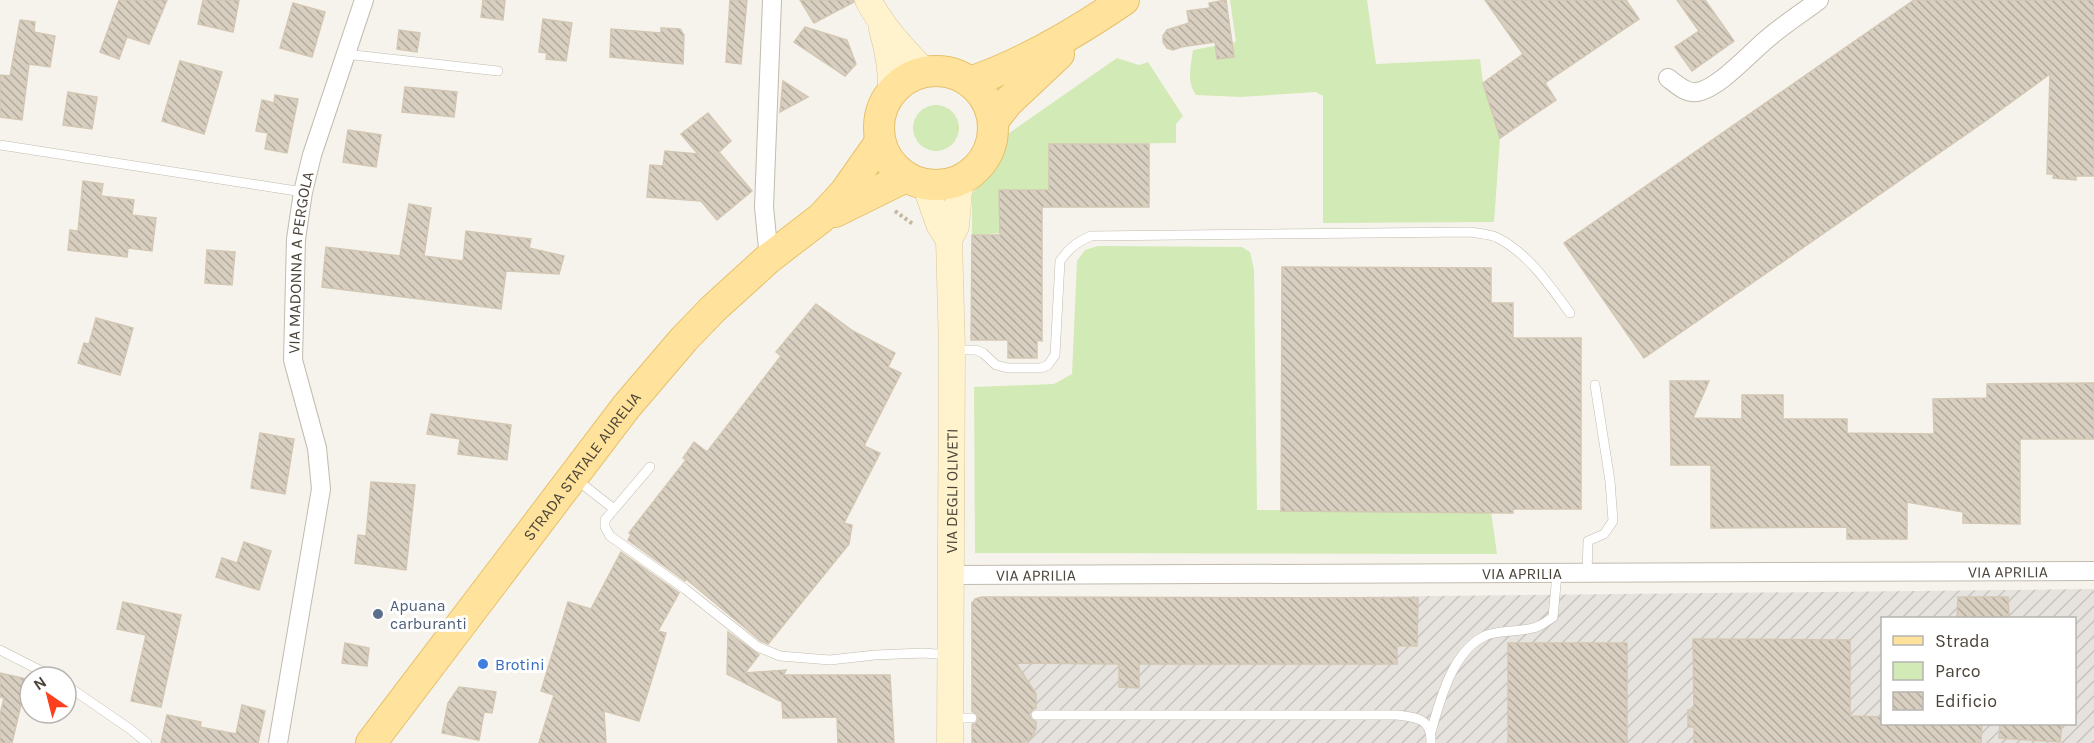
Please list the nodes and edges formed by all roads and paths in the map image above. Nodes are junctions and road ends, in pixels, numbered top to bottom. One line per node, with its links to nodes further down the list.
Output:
1 (364, 0): 7 (street, VIA MADONNA A PERGOLA)
2 (771, 0): 23 (street)
3 (1124, 0): 6 (main road)
4 (1819, 0): 10 (street)
5 (873, 10): 9 (main road); 12 (main road)
6 (1091, 23): 11 (main road); 13 (main road)
7 (345, 54): 8 (lane); 18 (street, VIA MADONNA A PERGOLA)
8 (498, 71)
9 (925, 72): 11 (main road); 12 (main road)
10 (1668, 78)
11 (970, 82): 13 (main road)
12 (891, 92): 14 (main road)
13 (993, 121): 16 (main road)
14 (880, 142): 17 (main road); 20 (main road, STRADA STATALE AURELIA)
15 (0, 145): 18 (lane)
16 (960, 180): 17 (main road, STRADA STATALE AURELIA); 22 (main road, VIA DEGLI OLIVETI)
17 (916, 181): 20 (main road, STRADA STATALE AURELIA); 22 (main road, VIA DEGLI OLIVETI)
18 (303, 192): 42 (street, VIA MADONNA A PERGOLA)
19 (891, 208): 21 (path)
20 (821, 218): 23 (main road, STRADA STATALE AURELIA)
21 (916, 227)
22 (949, 240): 25 (main road, VIA DEGLI OLIVETI)
23 (769, 258): 28 (main road, STRADA STATALE AURELIA)
24 (1570, 313): 25 (lane)
25 (952, 350): 33 (main road, VIA DEGLI OLIVETI)
26 (1595, 385): 32 (lane)
27 (650, 467): 29 (lane)
28 (573, 477): 29 (lane); 43 (main road, STRADA STATALE AURELIA)
29 (614, 509): 35 (lane)
30 (2094, 571): 32 (street, VIA APRILIA)
31 (1557, 574): 32 (street, VIA APRILIA); 33 (street, VIA APRILIA); 40 (lane)
32 (1587, 574)
33 (950, 575): 35 (main road, VIA DEGLI OLIVETI)
34 (0, 650): 36 (lane)
35 (950, 655): 39 (main road, VIA DEGLI OLIVETI)
36 (29, 665)
37 (78, 693): 41 (lane)
38 (1036, 715): 40 (lane)
39 (957, 726)
40 (1431, 732): 44 (lane)
41 (147, 743)
42 (278, 743)
43 (371, 743)
44 (1431, 743)

